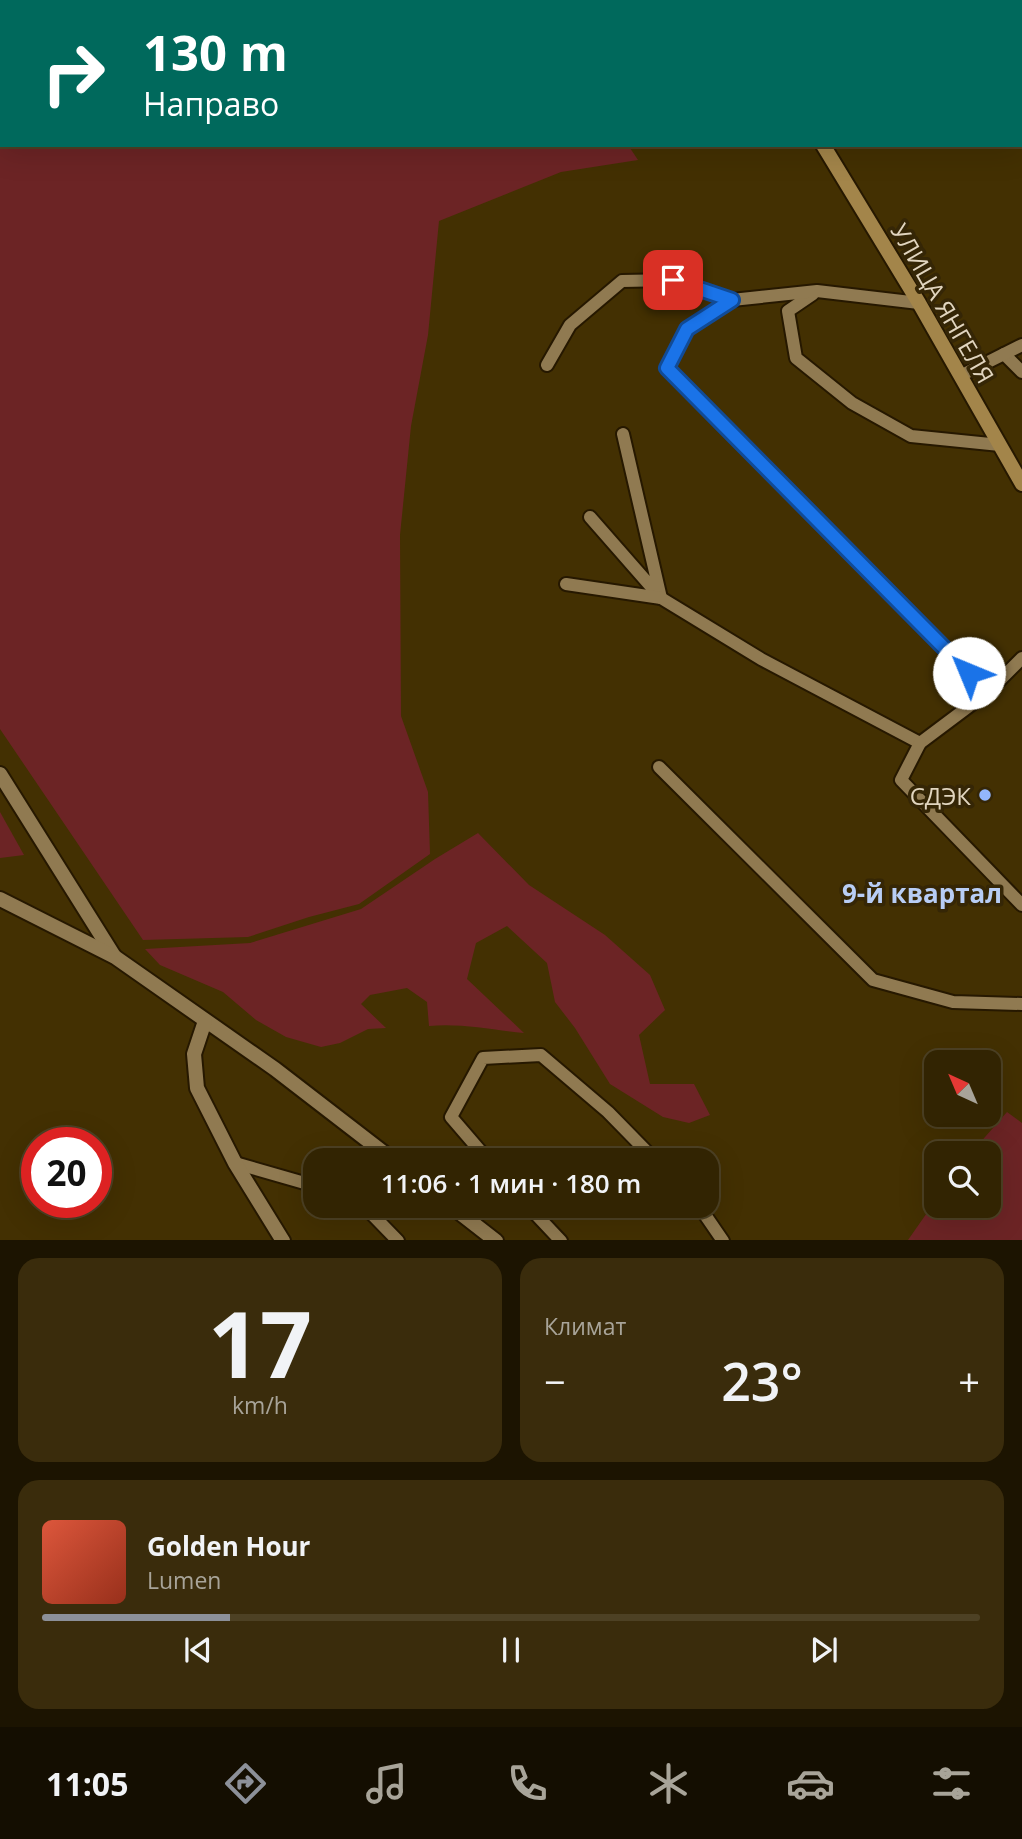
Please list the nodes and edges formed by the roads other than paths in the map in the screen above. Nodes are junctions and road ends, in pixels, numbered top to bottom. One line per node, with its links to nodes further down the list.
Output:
1 (824, 147): 4 (street, УЛИЦА ЯНГЕЛЯ)
2 (817, 292): 3 (lane); 4 (lane); 11 (lane)
3 (732, 300): 7 (lane); 17 (lane)
4 (919, 303): 9 (street, УЛИЦА ЯНГЕЛЯ)
5 (1022, 345): 6 (lane)
6 (1004, 354): 8 (lane); 9 (lane)
7 (547, 365)
8 (1022, 372)
9 (960, 376): 11 (street, УЛИЦА ЯНГЕЛЯ)
10 (622, 434): 15 (lane)
11 (1000, 446): 12 (street, УЛИЦА ЯНГЕЛЯ)
12 (1022, 484)
13 (590, 517): 15 (lane)
14 (566, 584): 15 (lane)
15 (661, 598): 18 (lane)
16 (1022, 658): 17 (lane)
17 (988, 692): 18 (lane)
18 (920, 743): 22 (lane)
19 (659, 767): 24 (lane)
20 (0, 774): 23 (street)
21 (0, 899): 23 (street)
22 (1022, 905)
23 (115, 957): 25 (street)
24 (1022, 1004)
25 (205, 1021): 26 (street); 29 (street)
26 (377, 1148)
27 (478, 1148): 28 (lane)
28 (643, 1148)
29 (235, 1163): 30 (lane); 35 (street)
30 (303, 1183)
31 (376, 1218): 36 (lane)
32 (466, 1218): 37 (street)
33 (539, 1218): 38 (lane)
34 (707, 1218): 39 (lane)
35 (282, 1240)
36 (397, 1240)
37 (495, 1240)
38 (560, 1240)
39 (722, 1240)

